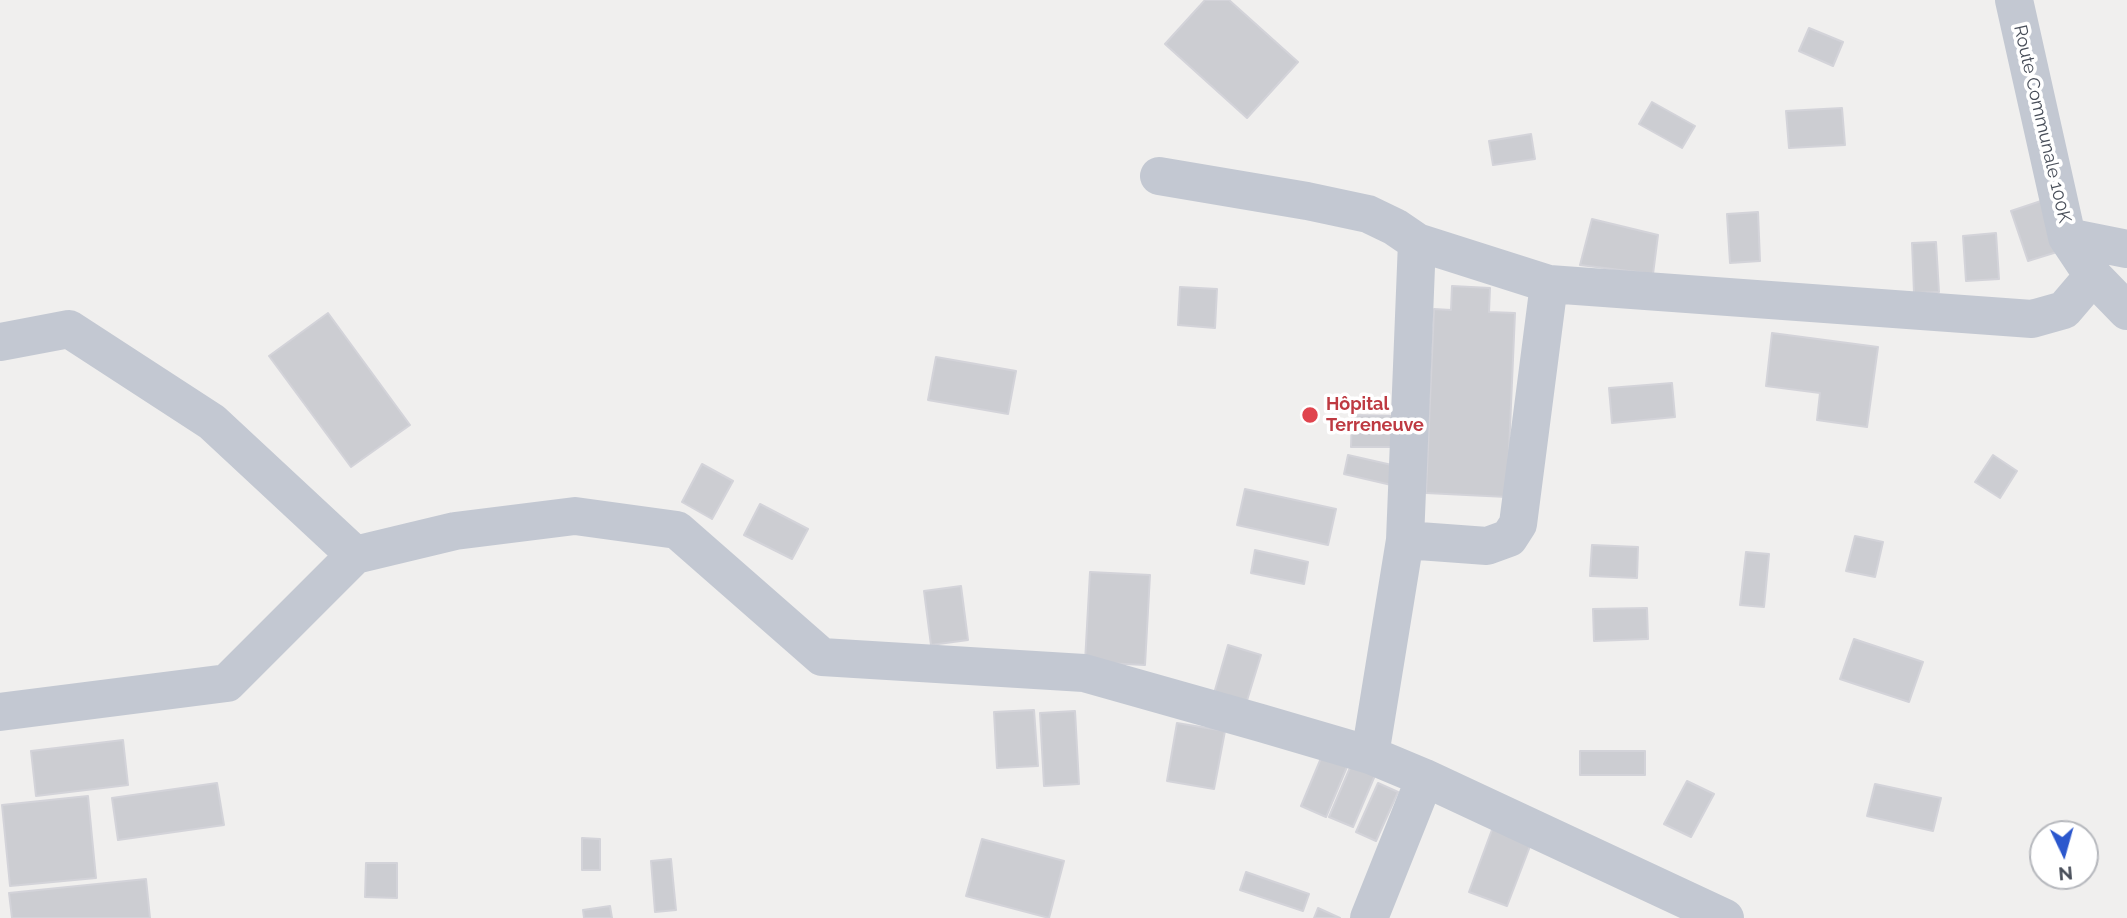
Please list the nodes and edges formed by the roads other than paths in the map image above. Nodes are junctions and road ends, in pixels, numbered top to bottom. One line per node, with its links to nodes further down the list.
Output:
1 (2014, 0): 3 (street, Route Communale 100K)
2 (1159, 176): 4 (street)
3 (2067, 237): 5 (street); 6 (street, Route Communale 100K)
4 (1417, 242): 7 (street); 10 (street)
5 (2127, 249)
6 (2092, 276): 7 (street); 8 (street, Route Communale 100K)
7 (1549, 284): 10 (street)
8 (2127, 311)
9 (0, 342): 11 (street)
10 (1405, 540): 13 (street)
11 (355, 555): 12 (street); 13 (street)
12 (0, 712)
13 (1370, 755): 14 (street)
14 (1425, 778): 15 (street); 16 (street)
15 (1369, 918)
16 (1725, 918)

